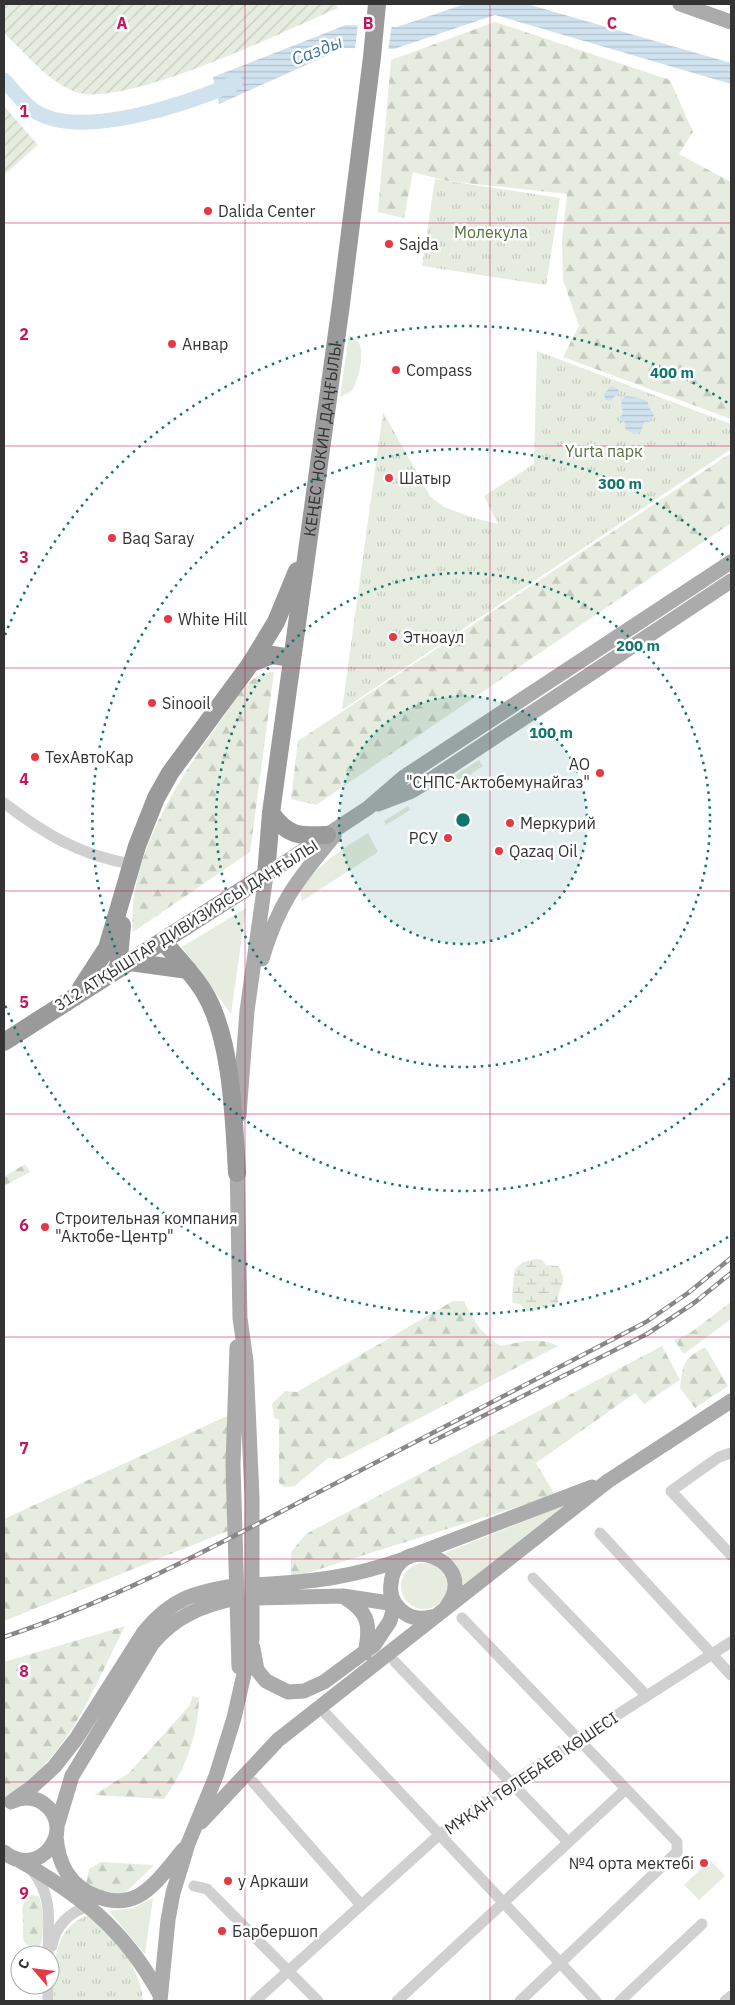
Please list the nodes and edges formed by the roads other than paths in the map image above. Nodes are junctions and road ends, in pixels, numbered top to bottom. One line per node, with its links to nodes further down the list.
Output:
1 (680, 4): 3 (main road)
2 (376, 8): 4 (highway, КЕҢЕС НОКИН ДАҢҒЫЛЫ)
3 (731, 22)
4 (309, 540): 7 (highway, КЕҢЕС НОКИН ДАҢҒЫЛЫ); 8 (highway)
5 (731, 562): 9 (main road, 312 АТҚЫШТАР ДИВИЗИЯСЫ ДАҢҒЫЛЫ)
6 (731, 581): 10 (main road, 312 АТҚЫШТАР ДИВИЗИЯСЫ ДАҢҒЫЛЫ)
7 (292, 658): 8 (highway); 15 (highway, КЕҢЕС НОКИН ДАҢҒЫЛЫ)
8 (251, 663): 18 (highway)
9 (555, 678): 10 (main road); 11 (main road, 312 АТҚЫШТАР ДИВИЗИЯСЫ ДАҢҒЫЛЫ)
10 (563, 692): 12 (main road, 312 АТҚЫШТАР ДИВИЗИЯСЫ ДАҢҒЫЛЫ)
11 (471, 733): 12 (main road); 14 (main road, 312 АТҚЫШТАР ДИВИЗИЯСЫ ДАҢҒЫЛЫ)
12 (480, 746): 14 (main road, 312 АТҚЫШТАР ДИВИЗИЯСЫ ДАҢҒЫЛЫ)
13 (4, 803): 18 (street)
14 (368, 808): 16 (main road, 312 АТҚЫШТАР ДИВИЗИЯСЫ ДАҢҒЫЛЫ)
15 (271, 813): 17 (highway); 19 (highway, КЕҢЕС НОКИН ДАҢҒЫЛЫ)
16 (347, 822): 17 (main road, 312 АТҚЫШТАР ДИВИЗИЯСЫ ДАҢҒЫЛЫ); 25 (main road)
17 (328, 835): 19 (main road, 312 АТҚЫШТАР ДИВИЗИЯСЫ ДАҢҒЫЛЫ)
18 (131, 864): 20 (highway)
19 (266, 875): 21 (highway, 312 АТҚЫШТАР ДИВИЗИЯСЫ ДАҢҒЫЛЫ); 25 (main road)
20 (123, 896): 22 (highway); 24 (highway)
21 (163, 941): 22 (highway, 312 АТҚЫШТАР ДИВИЗИЯСЫ ДАҢҒЫЛЫ); 23 (highway)
22 (124, 966): 23 (highway); 24 (highway, 312 АТҚЫШТАР ДИВИЗИЯСЫ ДАҢҒЫЛЫ)
23 (188, 970): 27 (highway)
24 (78, 992): 26 (highway, 312 АТҚЫШТАР ДИВИЗИЯСЫ ДАҢҒЫЛЫ)
25 (247, 1011): 27 (main road)
26 (4, 1042)
27 (237, 1173): 28 (main road)
28 (240, 1318): 36 (main road); 36 (main road)
29 (731, 1401): 31 (main road)
30 (731, 1453): 33 (street)
31 (608, 1481): 34 (main road); 39 (main road)
32 (600, 1533): 44 (street)
33 (731, 1555)
34 (409, 1557): 36 (main road); 38 (main road); 39 (main road)
35 (533, 1578): 47 (street)
36 (245, 1588): 37 (main road); 41 (main road); 49 (main road); 54 (main road); 56 (main road)
37 (342, 1596): 38 (main road); 43 (main road)
38 (395, 1604): 39 (main road); 43 (main road)
39 (441, 1612): 55 (main road)
40 (462, 1618): 50 (street)
41 (252, 1639): 43 (main road); 49 (main road)
42 (731, 1642): 44 (street, МҰҚАН ТӨЛЕБАЕВ КӨШЕСІ)
43 (364, 1653)
44 (713, 1654): 46 (street); 47 (street, МҰҚАН ТӨЛЕБАЕВ КӨШЕСІ)
45 (395, 1662): 52 (street)
46 (731, 1674)
47 (647, 1696): 50 (street, МҰҚАН ТӨЛЕБАЕВ КӨШЕСІ)
48 (326, 1714): 57 (street)
49 (234, 1718): 55 (main road)
50 (580, 1740): 52 (street, МҰҚАН ТӨЛЕБАЕВ КӨШЕСІ); 53 (street)
51 (253, 1782): 63 (street)
52 (511, 1784): 57 (street, МҰҚАН ТӨЛЕБАЕВ КӨШЕСІ); 58 (street)
53 (626, 1789): 58 (street); 68 (street)
54 (7, 1804): 56 (main road)
55 (195, 1828): 59 (main road)
56 (57, 1831): 59 (main road); 60 (main road)
57 (439, 1835): 62 (street); 63 (street, МҰҚАН ТӨЛЕБАЕВ КӨШЕСІ)
58 (568, 1842): 62 (street)
59 (188, 1844): 71 (main road)
60 (11, 1856): 64 (main road); 66 (street)
61 (194, 1886): 69 (street)
62 (504, 1902): 68 (street); 74 (street)
63 (361, 1905): 69 (street, МҰҚАН ТӨЛЕБАЕВ КӨШЕСІ)
64 (90, 1906): 67 (street); 71 (main road)
65 (702, 1924): 77 (street)
66 (49, 1945)
67 (52, 1945)
68 (561, 1964): 75 (street); 76 (street)
69 (289, 1971): 72 (street, МҰҚАН ТӨЛЕБАЕВ КӨШЕСІ); 73 (street)
70 (731, 1996): 78 (street)
71 (161, 1999)
72 (255, 2001)
73 (318, 2001)
74 (397, 2001)
75 (520, 2001)
76 (596, 2001)
77 (620, 2001)
78 (725, 2001)

